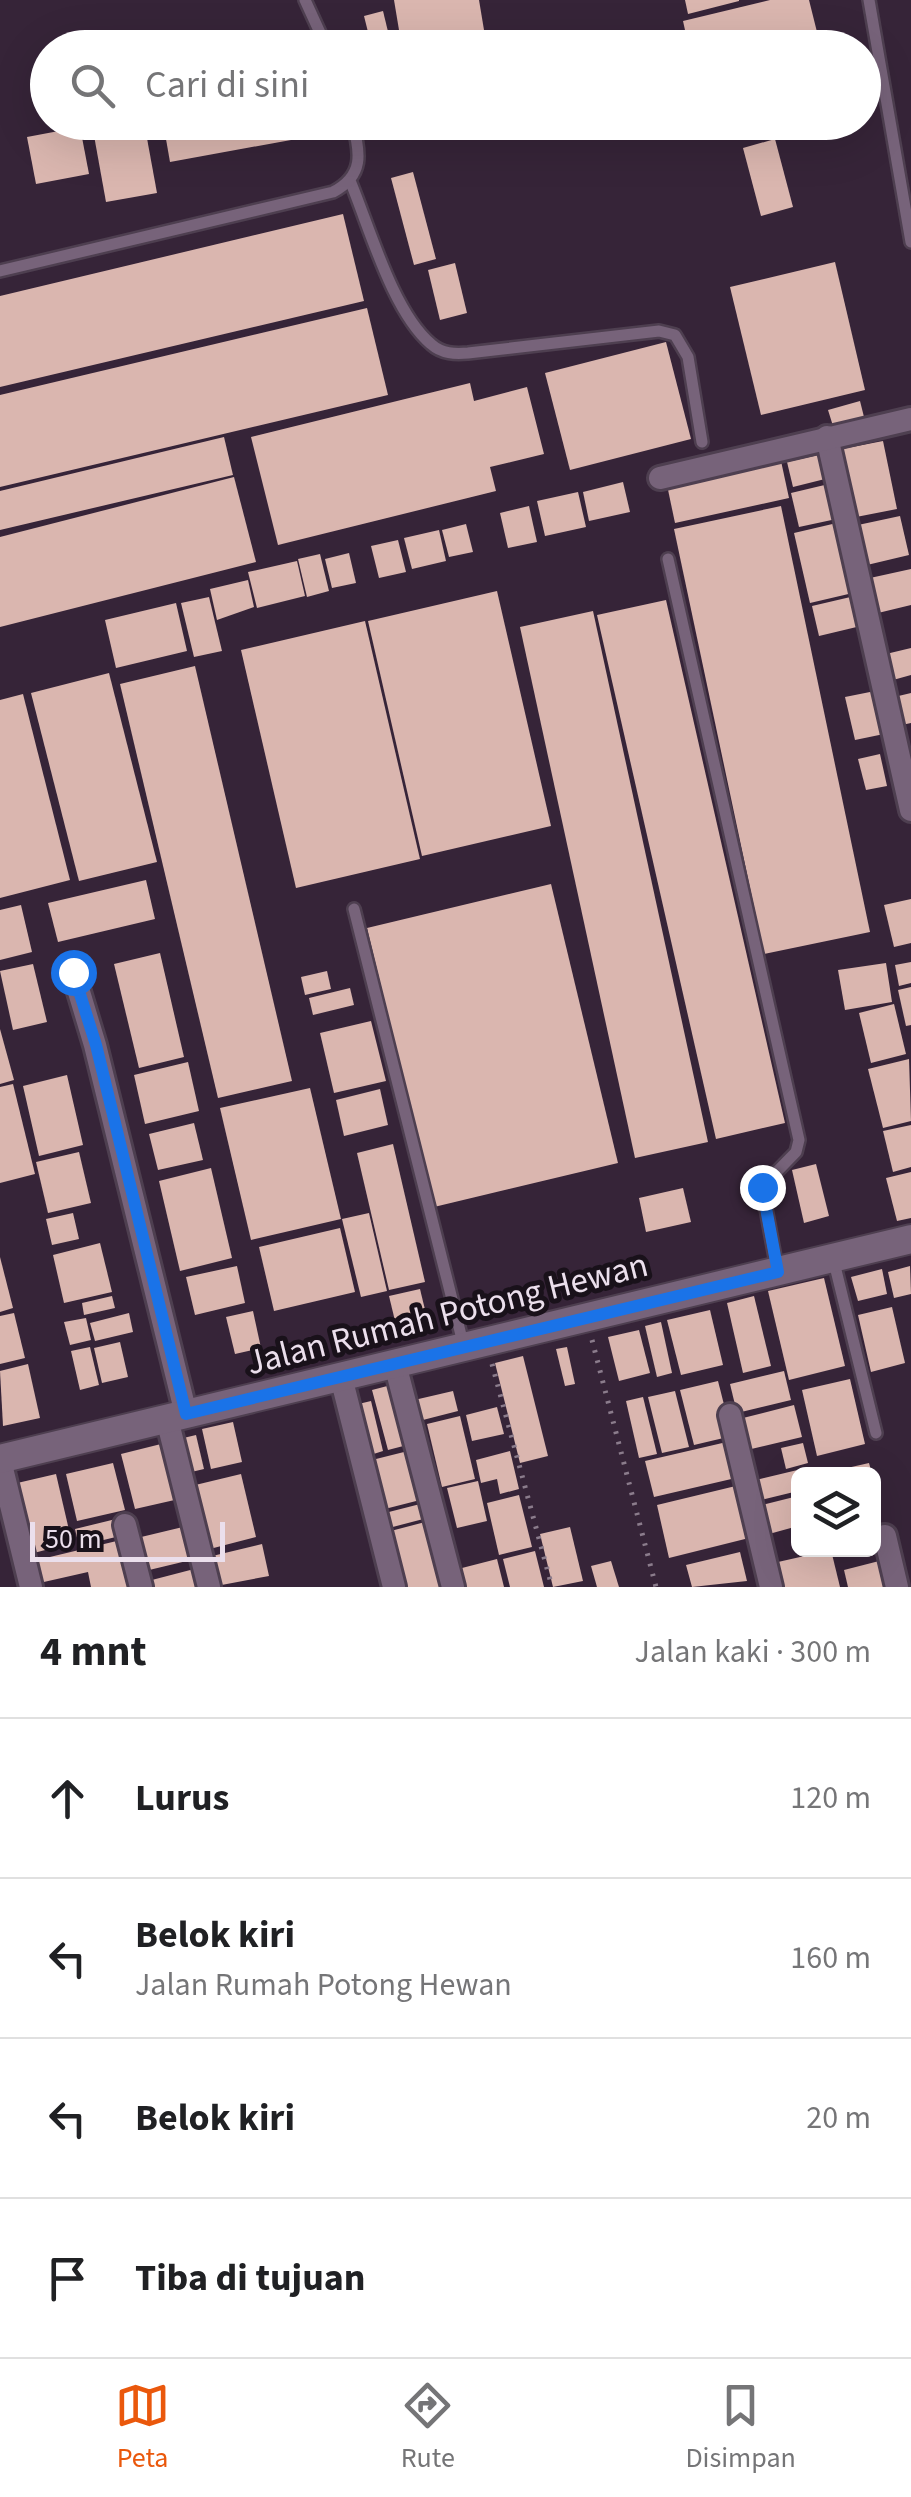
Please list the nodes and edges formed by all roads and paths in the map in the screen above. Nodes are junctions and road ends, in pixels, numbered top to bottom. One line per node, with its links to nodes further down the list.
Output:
1 (305, 0): 3 (lane)
2 (869, 0): 4 (lane)
3 (319, 30)
4 (874, 30)
5 (881, 69): 8 (lane)
6 (356, 140): 7 (lane)
7 (351, 183): 9 (lane); 12 (lane)
8 (911, 242)
9 (0, 272)
10 (911, 420): 11 (street)
11 (827, 437): 13 (street); 15 (street)
12 (702, 442)
13 (660, 478)
14 (668, 559): 20 (lane)
15 (911, 810)
16 (354, 909): 22 (lane)
17 (73, 972): 26 (street)
18 (911, 1239): 19 (street, Jalan Rumah Potong Hewan)
19 (833, 1258): 20 (street, Jalan Rumah Potong Hewan); 27 (lane)
20 (778, 1272): 21 (street, Jalan Rumah Potong Hewan)
21 (586, 1318): 22 (street, Jalan Rumah Potong Hewan); 37 (path)
22 (475, 1344): 23 (street, Jalan Rumah Potong Hewan); 36 (path)
23 (395, 1364): 24 (street, Jalan Rumah Potong Hewan); 35 (street)
24 (341, 1377): 26 (street, Jalan Rumah Potong Hewan); 34 (street)
25 (730, 1415): 38 (street)
26 (177, 1416): 28 (street, Jalan Rumah Potong Hewan); 33 (street)
27 (876, 1432)
28 (0, 1459): 31 (street)
29 (125, 1526): 32 (street)
30 (885, 1536): 39 (street)
31 (31, 1587)
32 (140, 1587)
33 (209, 1587)
34 (394, 1587)
35 (453, 1587)
36 (552, 1587)
37 (656, 1587)
38 (771, 1587)
39 (897, 1587)

